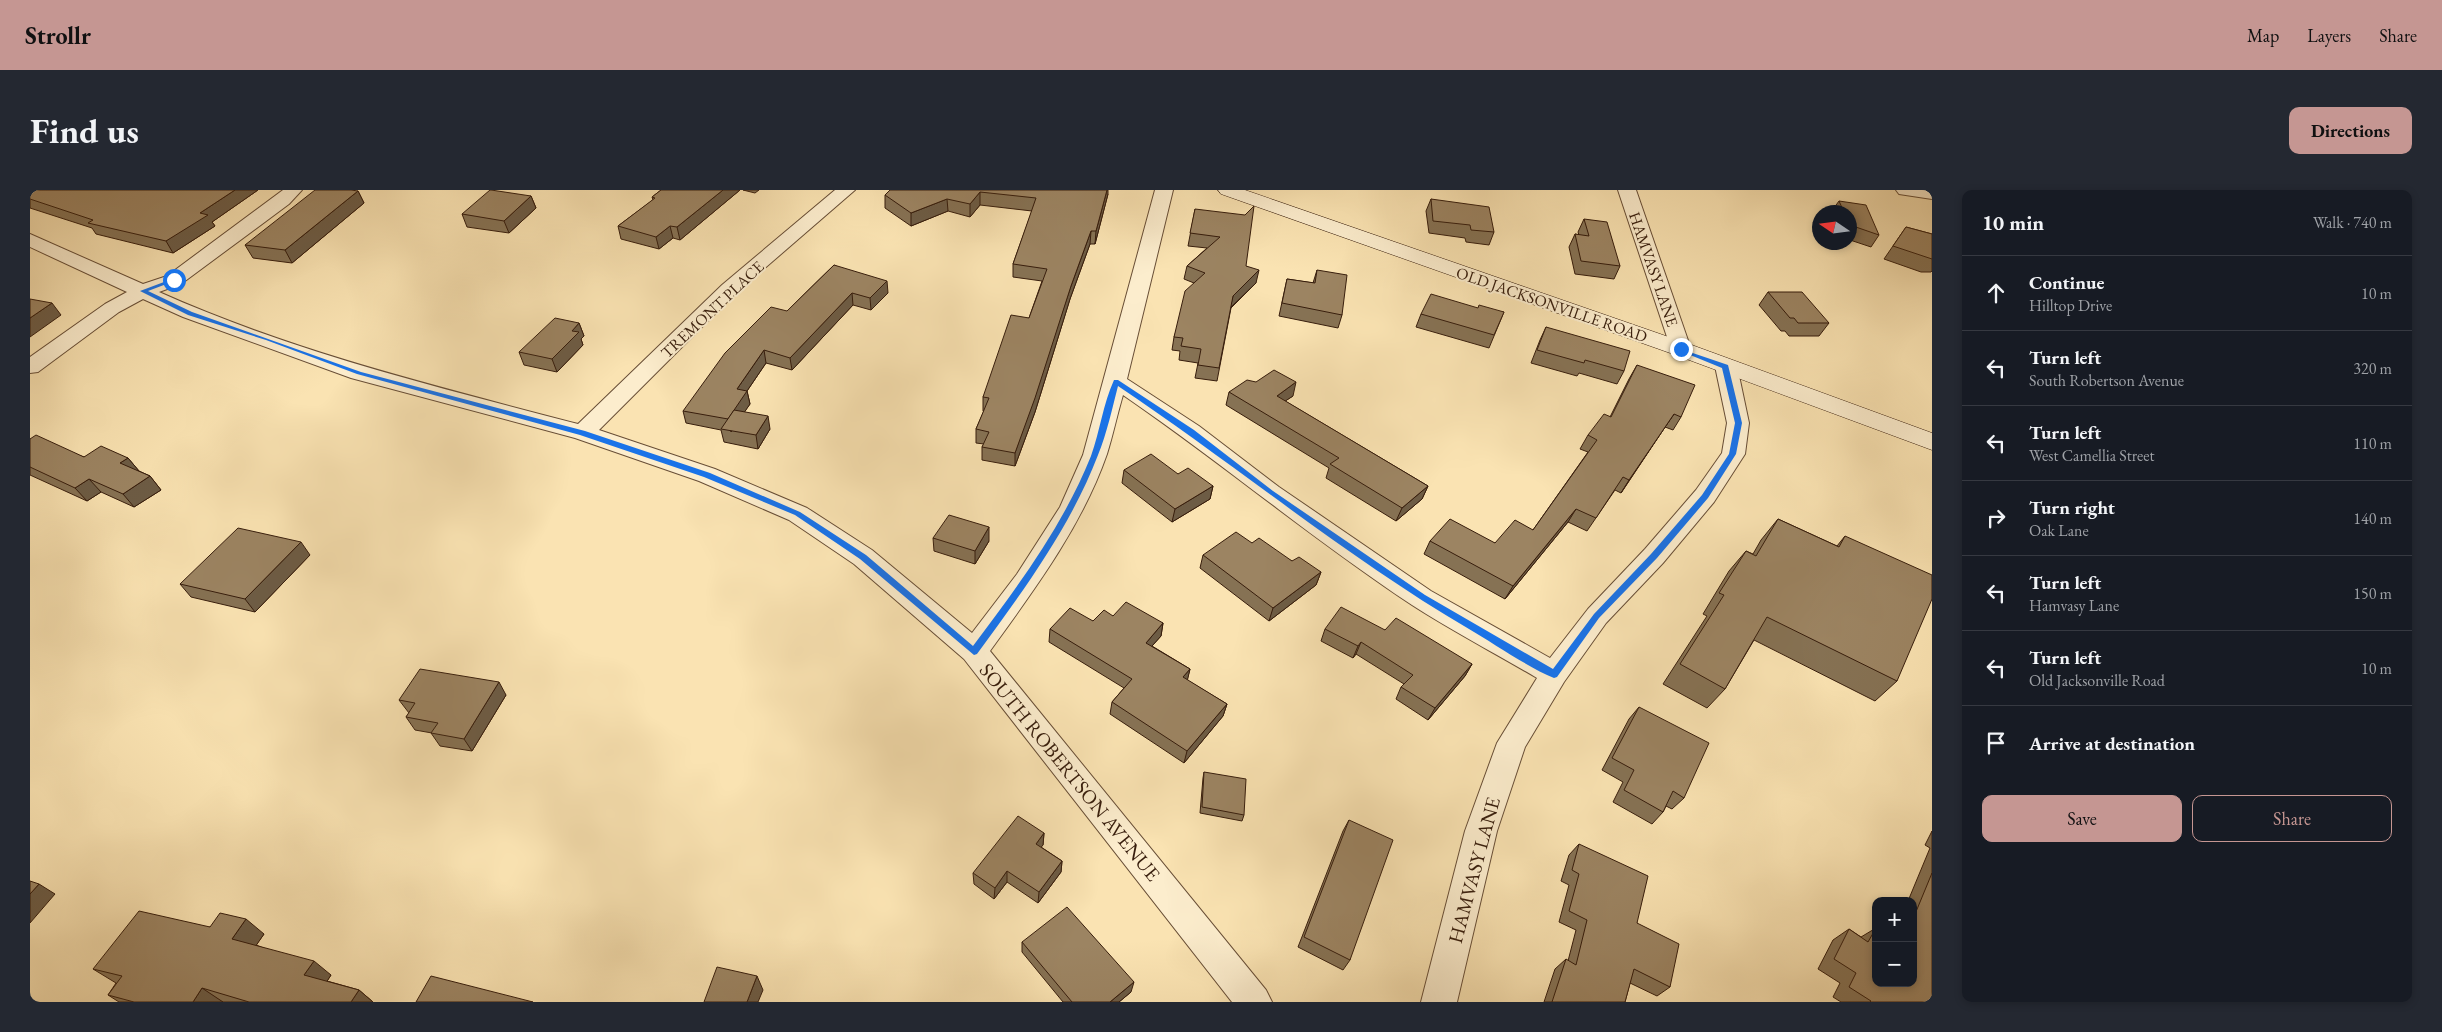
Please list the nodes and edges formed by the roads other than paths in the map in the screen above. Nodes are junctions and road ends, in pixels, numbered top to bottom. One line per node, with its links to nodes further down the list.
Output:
1 (293, 190): 9 (street)
2 (846, 190): 14 (street, TREMONT PLACE)
3 (1164, 190): 13 (street)
4 (1227, 190): 10 (main road, OLD JACKSONVILLE ROAD)
5 (1627, 190): 10 (street, HAMVASY LANE)
6 (1905, 190): 7 (street)
7 (1932, 194)
8 (30, 240): 9 (street, SOUTH ROBERTSON AVENUE)
9 (143, 291): 12 (street); 14 (street, SOUTH ROBERTSON AVENUE)
10 (1681, 349): 11 (main road, OLD JACKSONVILLE ROAD)
11 (1726, 366): 15 (main road, OLD JACKSONVILLE ROAD); 17 (street, HAMVASY LANE)
12 (30, 367)
13 (1116, 381): 16 (street); 17 (street)
14 (583, 433): 16 (street, SOUTH ROBERTSON AVENUE)
15 (1932, 442)
16 (974, 651): 18 (street, SOUTH ROBERTSON AVENUE)
17 (1554, 674): 19 (street, HAMVASY LANE)
18 (1254, 1002)
19 (1439, 1002)

